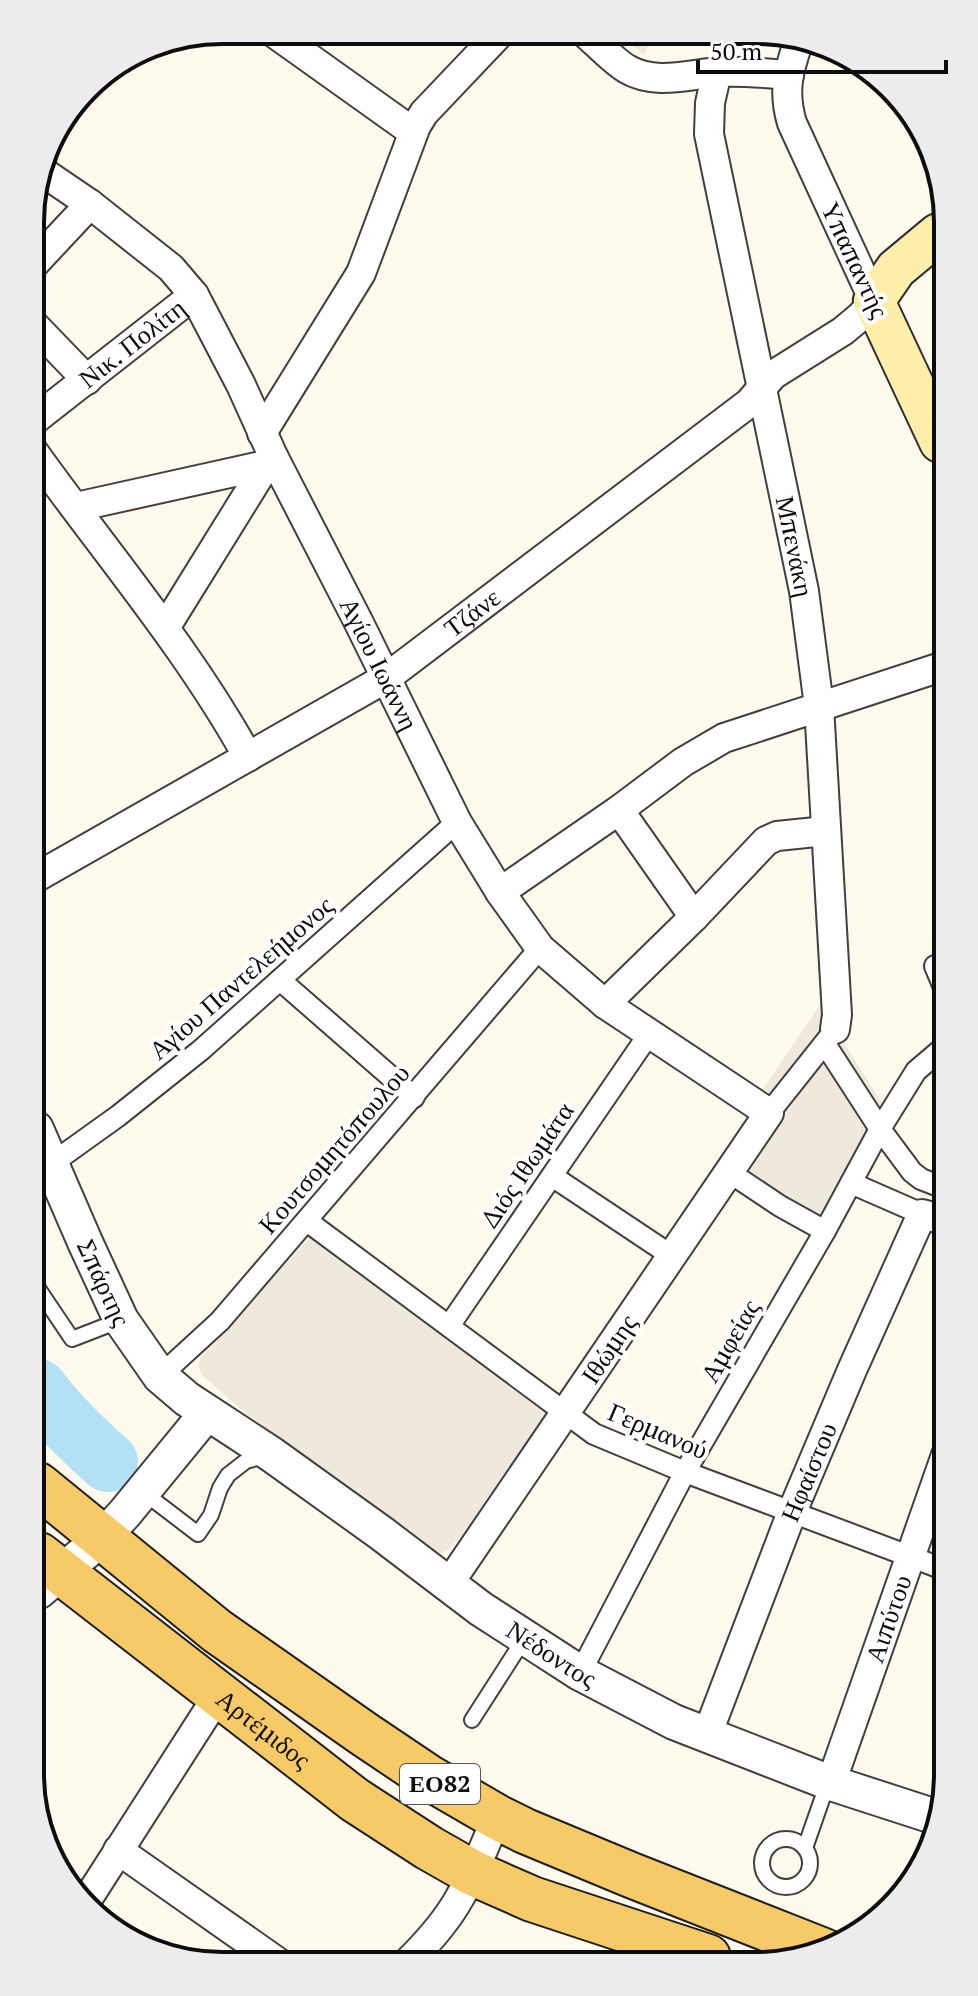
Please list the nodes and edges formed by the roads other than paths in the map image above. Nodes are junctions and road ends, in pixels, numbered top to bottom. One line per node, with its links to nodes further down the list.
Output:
1 (290, 44): 7 (street)
2 (490, 44): 7 (street)
3 (598, 44): 5 (street)
4 (797, 49): 6 (street, Υπαπαντής)
5 (717, 72): 6 (street); 16 (street, Μπενάκη)
6 (789, 75): 13 (street, Υπαπαντής)
7 (413, 132): 19 (street)
8 (50, 177): 9 (street, Αγίου Ιωάννη)
9 (90, 204): 11 (street); 12 (street, Αγίου Ιωάννη)
10 (934, 237): 13 (main road)
11 (44, 253)
12 (194, 295): 15 (street, Νικ. Πολίτη); 19 (street, Αγίου Ιωάννη)
13 (874, 301): 16 (street, Τζάνε); 18 (main road, Υπαπαντής)
14 (44, 335): 15 (street)
15 (87, 380): 17 (street, Νικ. Πολίτη)
16 (762, 391): 24 (street, Τζάνε); 25 (street, Μπενάκη)
17 (44, 413)
18 (934, 429)
19 (267, 452): 21 (street); 22 (street); 24 (street, Αγίου Ιωάννη)
20 (44, 465): 21 (street)
21 (76, 507): 22 (street)
22 (165, 628): 26 (street)
23 (934, 669): 25 (street)
24 (386, 678): 26 (street, Τζάνε); 28 (street, Αγίου Ιωάννη)
25 (819, 706): 27 (street); 29 (street, Μπενάκη)
26 (248, 757): 30 (street, Τζάνε)
27 (619, 810): 31 (street); 32 (street)
28 (457, 822): 31 (street, Αγίου Ιωάννη); 34 (street, Αγίου Παντελεήμονος)
29 (826, 831): 32 (street); 37 (street, Μπενάκη)
30 (44, 873)
31 (500, 892): 33 (street, Αγίου Ιωάννη)
32 (694, 917): 35 (street)
33 (540, 948): 35 (street, Αγίου Ιωάννη); 39 (street, Κουτσομητόπουλου)
34 (280, 980): 39 (street); 42 (street, Αγίου Παντελεήμονος)
35 (605, 1004): 36 (street, Αγίου Ιωάννη)
36 (649, 1034): 40 (street, Αγίου Ιωάννη); 44 (street, Διός Ιθωμάτα)
37 (830, 1036): 40 (street); 41 (street)
38 (934, 1056): 41 (street, Αμφείας)
39 (414, 1097): 48 (street, Κουτσομητόπουλου)
40 (769, 1113): 43 (street, Ιθώμης)
41 (880, 1129): 45 (street, Αμφείας); 46 (street)
42 (44, 1166): 52 (street, Σπάρτης)
43 (729, 1172): 49 (street); 50 (street, Ιθώμης)
44 (552, 1176): 50 (street); 53 (street, Διός Ιθωμάτα)
45 (851, 1183): 47 (street); 49 (street, Αμφείας)
46 (934, 1184)
47 (933, 1217): 62 (street, Ηφαίστου)
48 (307, 1221): 53 (street, Γερμανού); 54 (street, Κουτσομητόπουλου)
49 (825, 1231): 58 (street, Αμφείας)
50 (672, 1256): 56 (street, Ιθώμης)
51 (44, 1297): 52 (lane)
52 (121, 1320): 54 (street, Σπάρτης)
53 (449, 1326): 56 (street, Γερμανού)
54 (160, 1376): 55 (street, Σπάρτης)
55 (207, 1413): 57 (street, Νέδοντος); 61 (street)
56 (565, 1414): 58 (street, Γερμανού); 67 (street, Ιθώμης)
57 (271, 1454): 61 (lane); 67 (street, Νέδοντος)
58 (685, 1472): 62 (street, Γερμανού); 69 (street, Αμφείας)
59 (934, 1489): 64 (street, Αιπύτου)
60 (44, 1490): 63 (main road, Αρτέμιδος / ΕΟ82)
61 (143, 1492): 63 (street)
62 (792, 1512): 64 (street, Γερμανού); 72 (street, Ηφαίστου)
63 (102, 1538): 66 (street, Αρτέμιδος); 76 (main road, Αρτέμιδος / ΕΟ82)
64 (910, 1556): 65 (street, Γερμανού); 73 (street, Αιπύτου)
65 (934, 1565)
66 (46, 1573): 70 (main road, Αρτέμιδος / ΕΟ82)
67 (448, 1585): 68 (street, Νέδοντος)
68 (524, 1639): 69 (street, Νέδοντος); 71 (lane)
69 (580, 1673): 72 (street, Νέδοντος)
70 (219, 1694): 79 (street); 80 (main road, Αρτέμιδος / ΕΟ82)
71 (472, 1720)
72 (707, 1735): 73 (street, Νέδοντος)
73 (829, 1783): 74 (street, Νέδοντος); 78 (lane)
74 (901, 1806): 75 (street, Νέδοντος); 77 (street)
75 (929, 1815)
76 (497, 1817): 80 (street); 82 (main road, Αρτέμιδος / ΕΟ82)
77 (924, 1834)
78 (805, 1848)
79 (118, 1850): 81 (street); 83 (street)
80 (473, 1873): 84 (street); 85 (main road, Αρτέμιδος / ΕΟ82)
81 (91, 1894)
82 (808, 1944)
83 (263, 1952)
84 (423, 1952)
85 (693, 1952)

